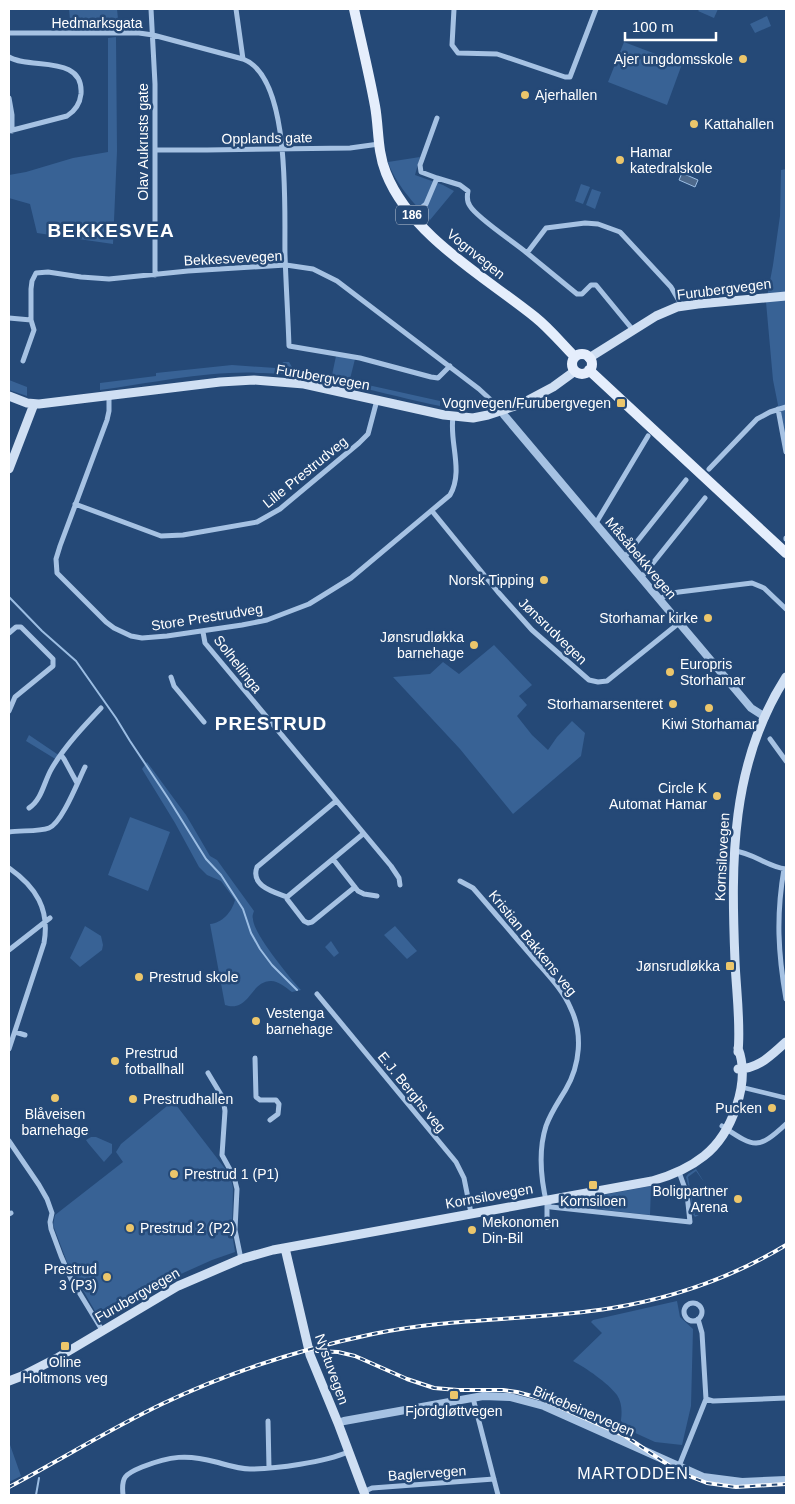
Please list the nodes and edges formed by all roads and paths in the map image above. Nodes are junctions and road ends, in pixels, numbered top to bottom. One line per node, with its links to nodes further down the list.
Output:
1 (151, 9): 7 (street, Olav Aukrusts gate)
2 (236, 9): 8 (street)
3 (354, 9): 13 (main road, Vognvegen / 186)
4 (454, 9): 5 (street)
5 (596, 9)
6 (9, 33): 7 (street, Hedmarksgata)
7 (153, 35): 8 (street, Hedmarksgata); 15 (street, Olav Aukrusts gate)
8 (243, 59): 14 (street)
9 (9, 60): 12 (street)
10 (9, 98): 12 (street)
11 (437, 118): 16 (street)
12 (10, 131)
13 (379, 144): 14 (street, Opplands gate); 17 (main road, Vognvegen / 186)
14 (283, 149): 15 (street, Opplands gate); 19 (street)
15 (155, 150): 20 (street, Olav Aukrusts gate)
16 (437, 178): 17 (street); 18 (street)
17 (413, 215): 26 (main road, Vognvegen / 186)
18 (526, 253): 22 (street); 25 (street)
19 (286, 265): 20 (street, Bekkesvevegen); 29 (street, Bekkesvevegen); 29 (street)
20 (155, 275): 24 (street, Bekkesvevegen)
21 (786, 296): 22 (main road, Furubergvegen)
22 (682, 306): 25 (main road, Furubergvegen)
23 (9, 318): 24 (street)
24 (30, 320): 28 (street, Bekkesvevegen)
25 (634, 330): 27 (main road, Furubergvegen)
26 (575, 357): 27 (main road); 31 (main road)
27 (589, 358): 30 (main road)
28 (23, 361)
29 (450, 366): 38 (street, Bekkesvevegen)
30 (589, 370): 31 (main road); 49 (main road)
31 (575, 371): 38 (main road, Furubergvegen)
32 (9, 396): 35 (main road)
33 (109, 396): 34 (main road, Furubergvegen); 35 (main road, Furubergvegen); 46 (street, Store Prestrudveg)
34 (377, 400): 39 (main road, Furubergvegen); 46 (street, Lille Prestrudveg)
35 (34, 404): 42 (main road)
36 (786, 407): 37 (street)
37 (778, 409): 41 (street); 43 (street)
38 (500, 412): 39 (main road, Furubergvegen); 48 (street, Måsåbekkvegen)
39 (453, 417): 47 (street, Store Prestrudveg)
40 (648, 436): 48 (street)
41 (786, 452)
42 (9, 469)
43 (709, 469)
44 (686, 480): 50 (street)
45 (705, 498): 51 (street)
46 (76, 504): 55 (street, Store Prestrudveg)
47 (432, 511): 54 (street, Jønsrudvegen); 55 (street, Store Prestrudveg)
48 (596, 524): 50 (street, Måsåbekkvegen)
49 (786, 553)
50 (624, 558): 51 (street, Måsåbekkvegen)
51 (642, 578): 52 (street, Måsåbekkvegen)
52 (660, 599): 53 (street); 54 (street, Måsåbekkvegen)
53 (786, 609)
54 (680, 623): 61 (street, Måsåbekkvegen)
55 (203, 632): 68 (street, Solhellinga)
56 (9, 633): 60 (street)
57 (171, 677): 62 (street)
58 (786, 677): 61 (main road, Kornsilovegen)
59 (101, 708): 64 (street)
60 (9, 711)
61 (765, 717): 72 (main road, Kornsilovegen)
62 (204, 722)
63 (770, 739): 65 (street)
64 (61, 756): 67 (street); 69 (street)
65 (786, 761)
66 (85, 767): 67 (street)
67 (77, 783): 70 (street)
68 (336, 801): 71 (street, Solhellinga); 79 (street)
69 (29, 808)
70 (9, 832)
71 (363, 834): 73 (street); 77 (street, Solhellinga)
72 (734, 851): 75 (street); 90 (main road, Kornsilovegen)
73 (333, 859): 78 (street); 79 (street)
74 (9, 868): 81 (street)
75 (785, 869): 84 (street)
76 (460, 881): 99 (street, Kristian Bakkens veg)
77 (400, 885)
78 (355, 887): 79 (street); 80 (street)
79 (287, 896)
80 (377, 896)
81 (48, 919): 82 (street); 85 (street)
82 (9, 950)
83 (317, 994): 100 (street, E.J. Berghs veg)
84 (786, 999)
85 (15, 1032): 86 (street); 88 (street)
86 (25, 1035)
87 (786, 1042): 90 (main road)
88 (9, 1049)
89 (254, 1058): 94 (street)
90 (741, 1069): 96 (main road, Kornsilovegen)
91 (208, 1073): 103 (street)
92 (745, 1088): 93 (street)
93 (786, 1098)
94 (270, 1120)
95 (786, 1124): 96 (street)
96 (724, 1127): 98 (main road, Kornsilovegen)
97 (9, 1141): 105 (street)
98 (678, 1172): 99 (main road, Kornsilovegen); 99 (street)
99 (546, 1202): 100 (main road, Kornsilovegen); 101 (street, Kornsilovegen)
100 (471, 1213): 102 (main road, Kornsilovegen)
101 (547, 1228)
102 (285, 1248): 103 (main road, Furubergvegen); 111 (main road, Nystuvegen)
103 (241, 1259): 105 (main road, Furubergvegen)
104 (698, 1319): 109 (street)
105 (102, 1330): 106 (main road, Furubergvegen)
106 (9, 1381)
107 (473, 1398): 111 (street, Birkebeinervegen); 113 (street, Birkebeinervegen); 115 (street)
108 (786, 1398): 109 (street)
109 (706, 1399): 113 (street)
110 (268, 1420): 114 (street)
111 (338, 1423): 112 (main road, Nystuvegen)
112 (348, 1452): 114 (street); 117 (main road, Nystuvegen)
113 (679, 1466): 116 (street, Birkebeinervegen)
114 (269, 1468): 118 (street)
115 (494, 1480): 117 (street, Baglervegen); 119 (street)
116 (786, 1480)
117 (364, 1493)
118 (124, 1495)
119 (498, 1495)

